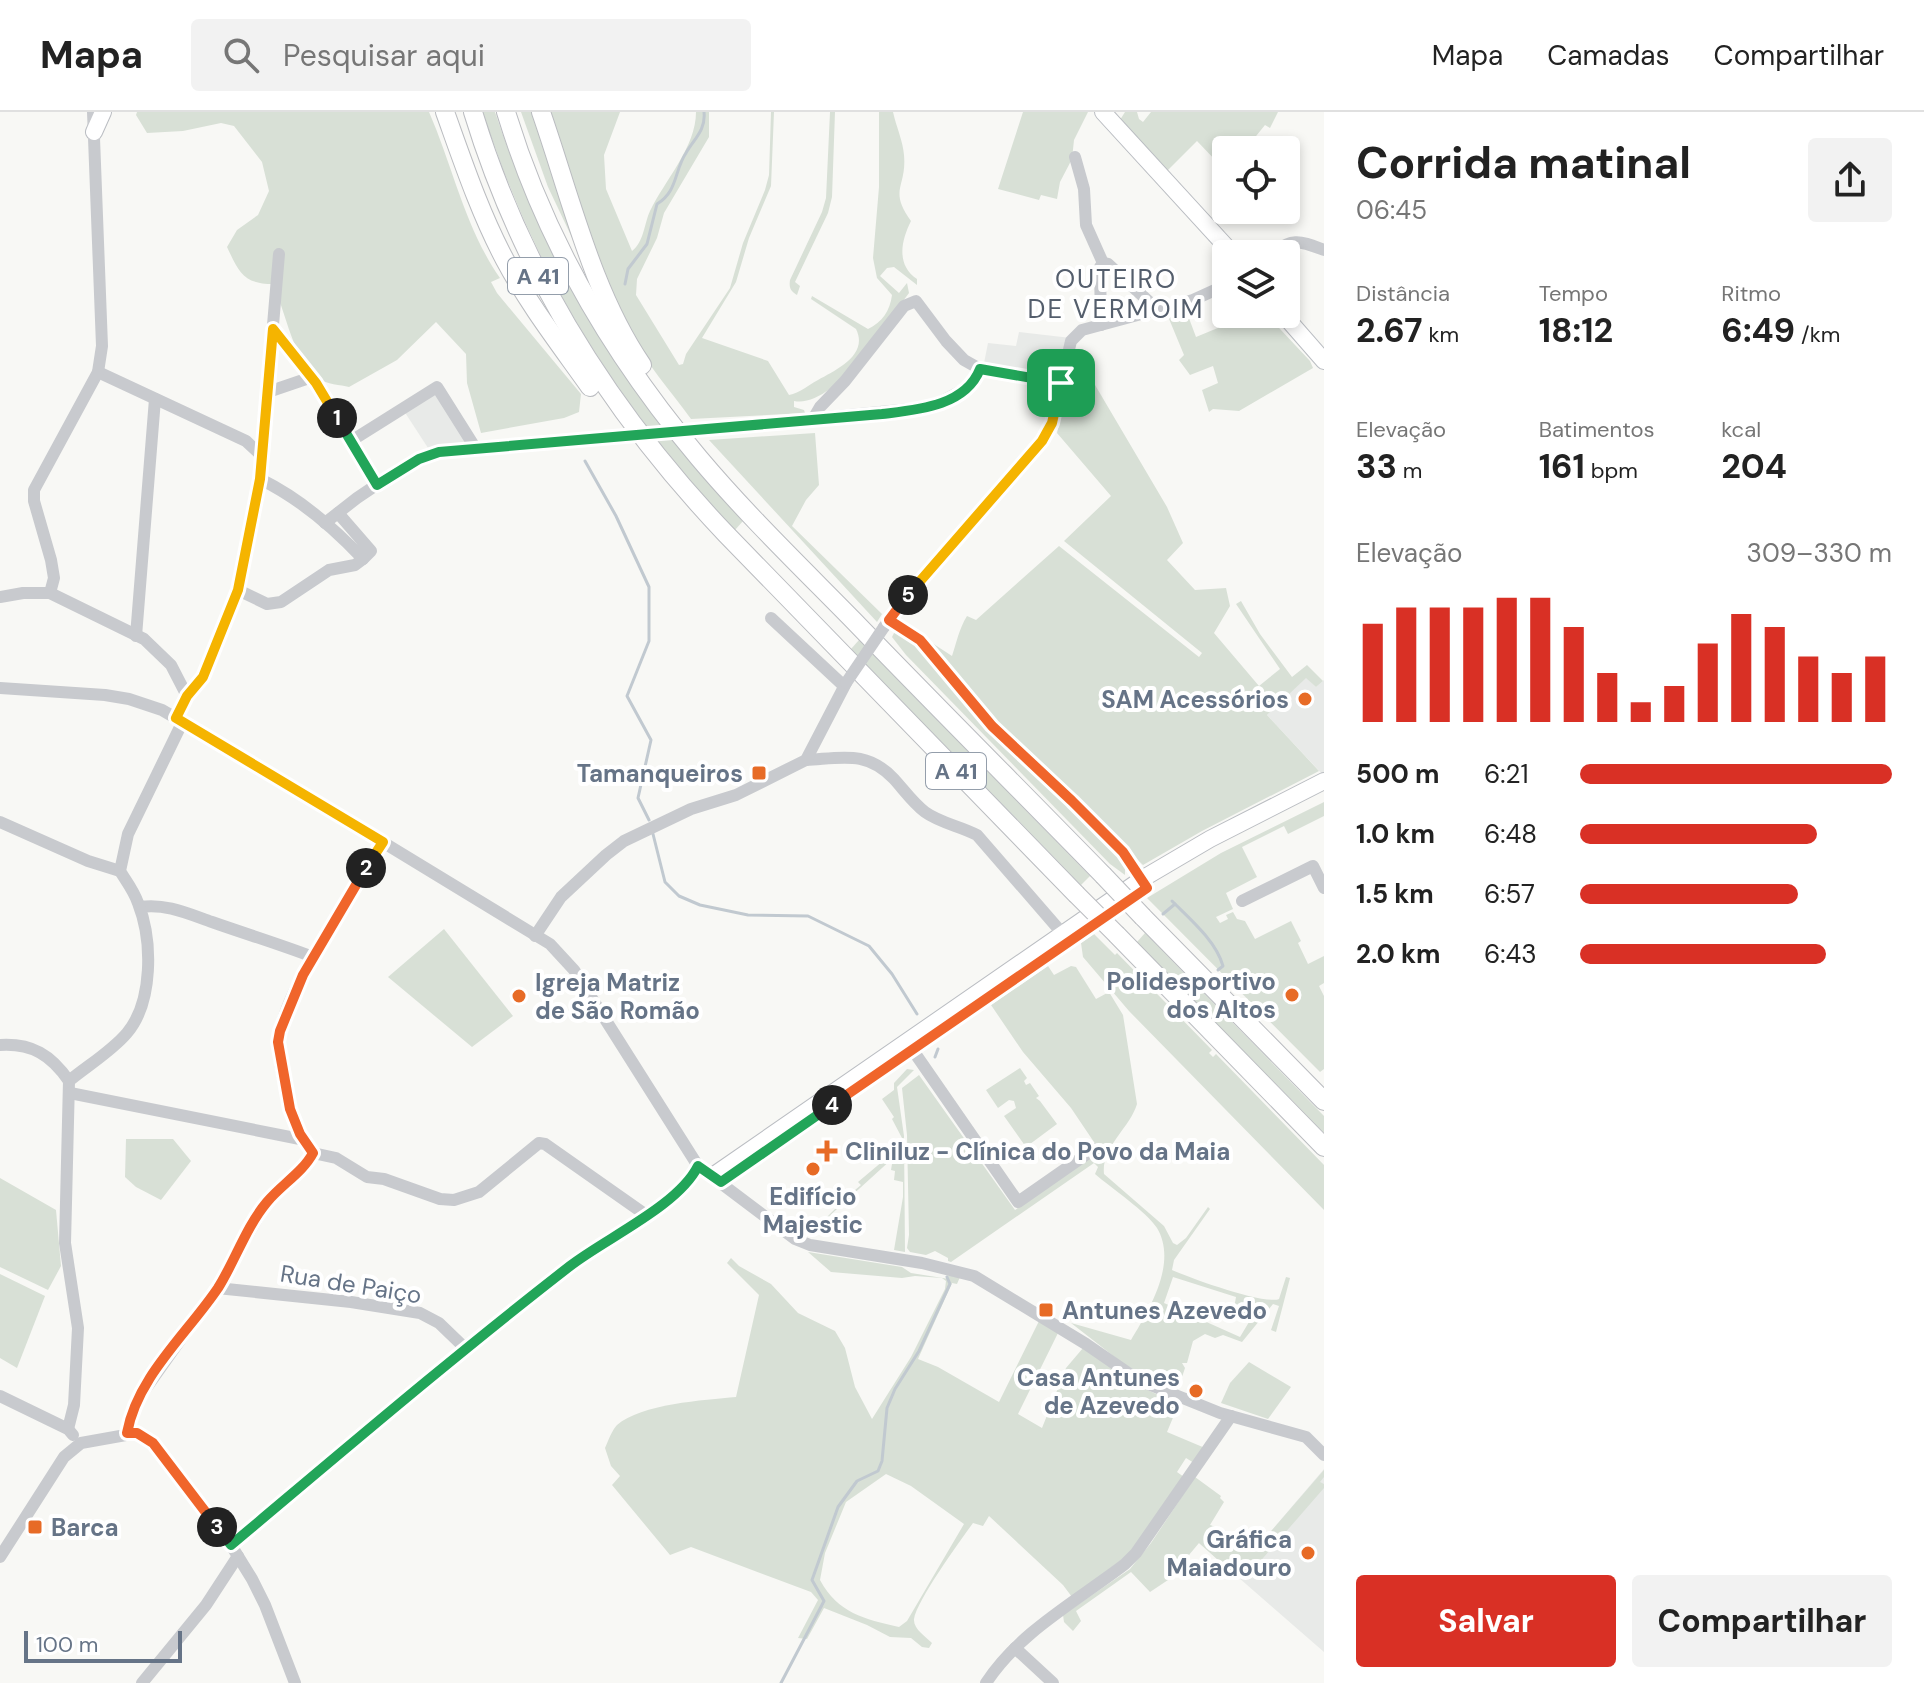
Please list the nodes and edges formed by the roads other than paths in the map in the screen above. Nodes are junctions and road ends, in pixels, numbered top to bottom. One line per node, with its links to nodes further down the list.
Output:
1 (93, 112): 8 (street)
2 (103, 112): 8 (main road)
3 (445, 112): 29 (highway)
4 (473, 112): 29 (highway, A 41)
5 (506, 112): 27 (highway, A 41)
6 (541, 112): 27 (highway)
7 (1103, 112): 10 (main road)
8 (94, 132): 22 (street)
9 (1075, 157): 14 (street)
10 (1220, 240)
11 (1300, 242): 12 (street)
12 (1324, 250)
13 (279, 254): 19 (street)
14 (1103, 263): 16 (street); 17 (street)
15 (1212, 291): 16 (street)
16 (1158, 310): 17 (street)
17 (1101, 325): 24 (street)
18 (1295, 328): 20 (main road)
19 (273, 329): 23 (street); 25 (street)
20 (1324, 361)
21 (980, 369): 24 (street); 28 (street); 28 (street)
22 (98, 372): 26 (street); 39 (street)
23 (312, 377): 25 (street); 30 (street)
24 (1061, 383): 42 (street)
25 (268, 392): 32 (street)
26 (155, 399): 32 (street); 43 (street)
27 (666, 418): 65 (highway, A 41, bridge)
28 (813, 419): 31 (street, bridge)
29 (632, 426): 67 (highway, A 41, bridge)
30 (351, 441): 31 (street); 34 (street)
31 (476, 449): 34 (street)
32 (262, 456): 33 (street)
33 (260, 479): 36 (street); 38 (street)
34 (377, 485): 35 (street)
35 (338, 513): 36 (street); 37 (street)
36 (325, 523): 37 (street)
37 (363, 559): 38 (street)
38 (238, 590): 46 (street)
39 (50, 593): 40 (street); 43 (street)
40 (0, 597)
41 (771, 618): 44 (street)
42 (887, 624): 44 (street, bridge); 55 (street)
43 (136, 636): 46 (street)
44 (845, 684): 48 (street)
45 (0, 688): 47 (street)
46 (187, 696): 47 (street)
47 (180, 719): 52 (street); 54 (street)
48 (806, 760): 59 (street); 60 (street)
49 (1324, 781): 55 (main road)
50 (1324, 793): 55 (main road)
51 (0, 822): 54 (street)
52 (383, 842): 60 (street); 61 (street)
53 (1318, 863): 56 (street); 57 (street)
54 (120, 871): 58 (street)
55 (1144, 883): 59 (main road)
56 (1324, 888)
57 (1242, 901)
58 (140, 907): 61 (street); 64 (street)
59 (1072, 930): 63 (main road); 71 (main road)
60 (535, 936): 70 (street)
61 (313, 957): 66 (street)
62 (0, 1045): 64 (street)
63 (912, 1049): 68 (street); 71 (main road)
64 (70, 1087): 66 (street); 77 (street)
65 (1324, 1101)
66 (305, 1140): 69 (street)
67 (1324, 1147)
68 (1094, 1149)
69 (313, 1153): 72 (street); 73 (street)
70 (698, 1166): 71 (street); 72 (street)
71 (717, 1179): 76 (street)
72 (646, 1215): 74 (street)
73 (217, 1288): 74 (street, Rua de Paiço); 78 (street)
74 (466, 1349): 81 (street)
75 (0, 1396): 77 (street)
76 (1231, 1416): 80 (street); 83 (street)
77 (68, 1429): 79 (street)
78 (127, 1433): 79 (street); 81 (street)
79 (81, 1443): 82 (street)
80 (1324, 1455)
81 (234, 1550): 84 (street); 85 (street)
82 (0, 1557)
83 (1015, 1648): 86 (street); 87 (street)
84 (142, 1683)
85 (295, 1683)
86 (986, 1683)
87 (1053, 1683)

